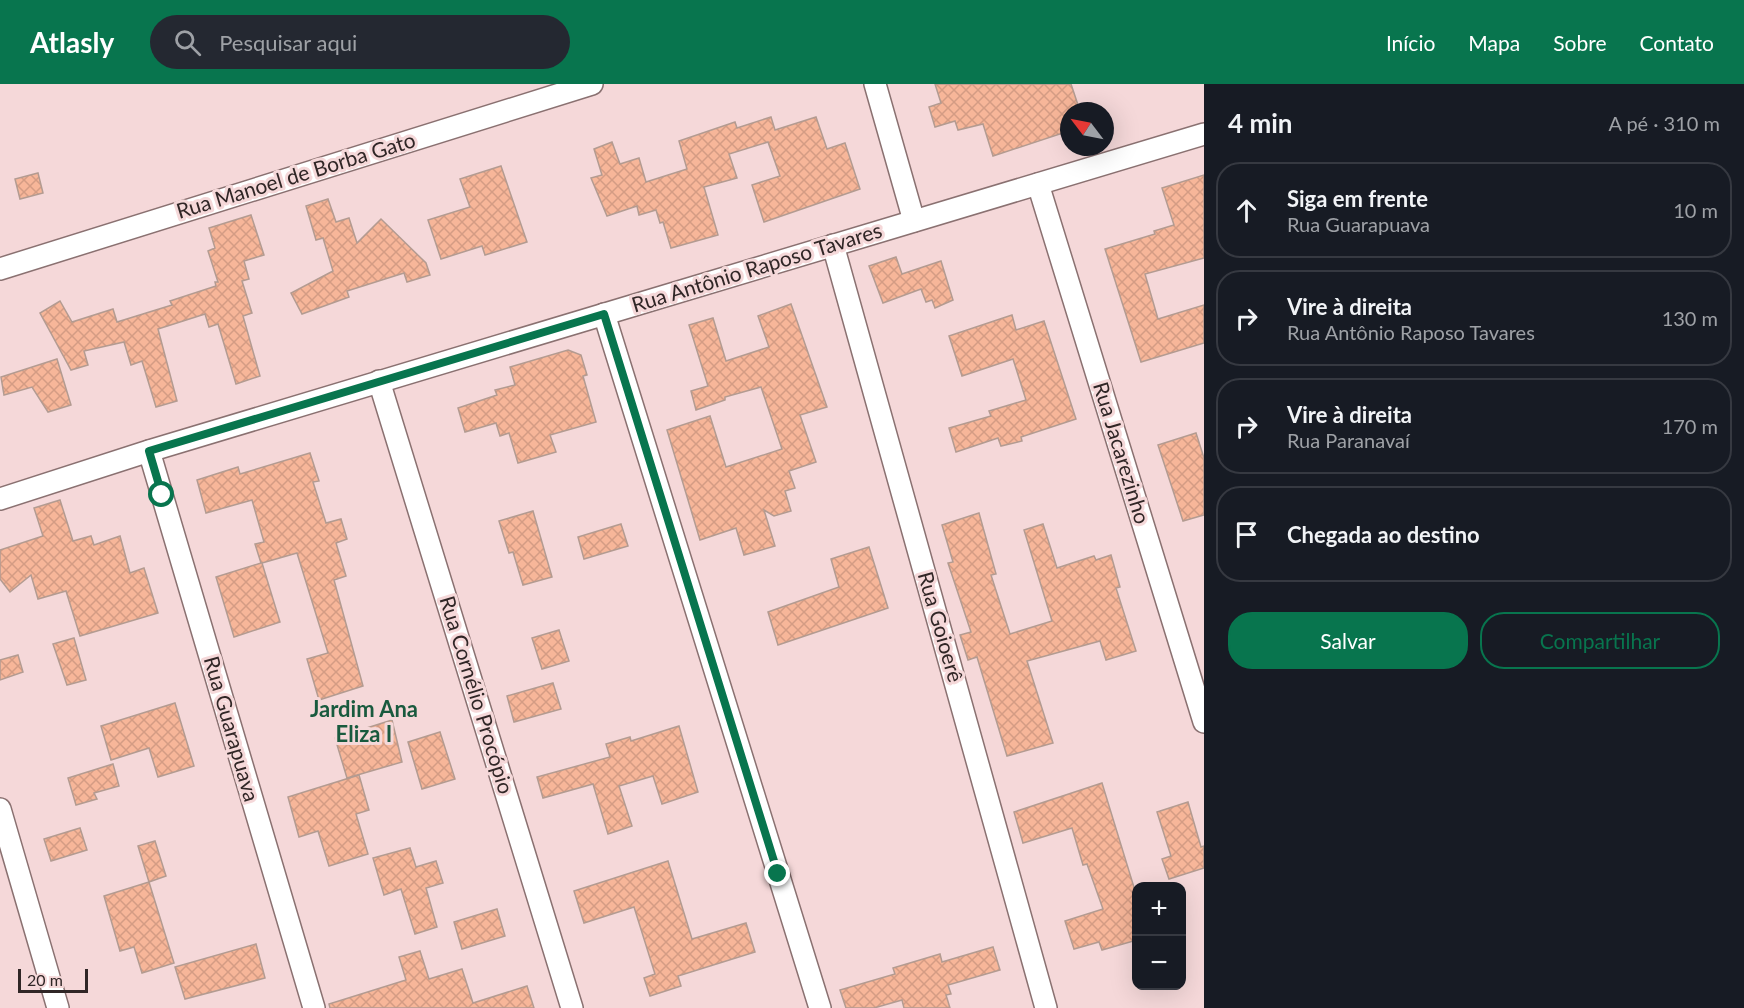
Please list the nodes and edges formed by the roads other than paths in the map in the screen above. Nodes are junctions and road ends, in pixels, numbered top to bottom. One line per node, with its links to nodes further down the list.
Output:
1 (592, 84): 7 (street, Rua Manoel de Borba Gato)
2 (875, 84): 5 (street)
3 (1204, 134): 4 (street, Rua Antônio Raposo Tavares)
4 (1038, 184): 5 (street, Rua Antônio Raposo Tavares); 12 (street, Rua Jacarezinho)
5 (914, 221): 6 (street, Rua Antônio Raposo Tavares)
6 (833, 245): 8 (street, Rua Antônio Raposo Tavares); 18 (street, Rua Goioerê)
7 (0, 268)
8 (604, 314): 9 (street, Rua Antônio Raposo Tavares); 17 (street)
9 (379, 381): 10 (street, Rua Antônio Raposo Tavares); 16 (street, Rua Cornélio Procópio)
10 (149, 451): 11 (street, Rua Antônio Raposo Tavares); 15 (street, Rua Guarapuava)
11 (0, 499)
12 (1204, 722)
13 (0, 809): 14 (street)
14 (58, 1008)
15 (314, 1008)
16 (572, 1008)
17 (820, 1008)
18 (1046, 1008)

